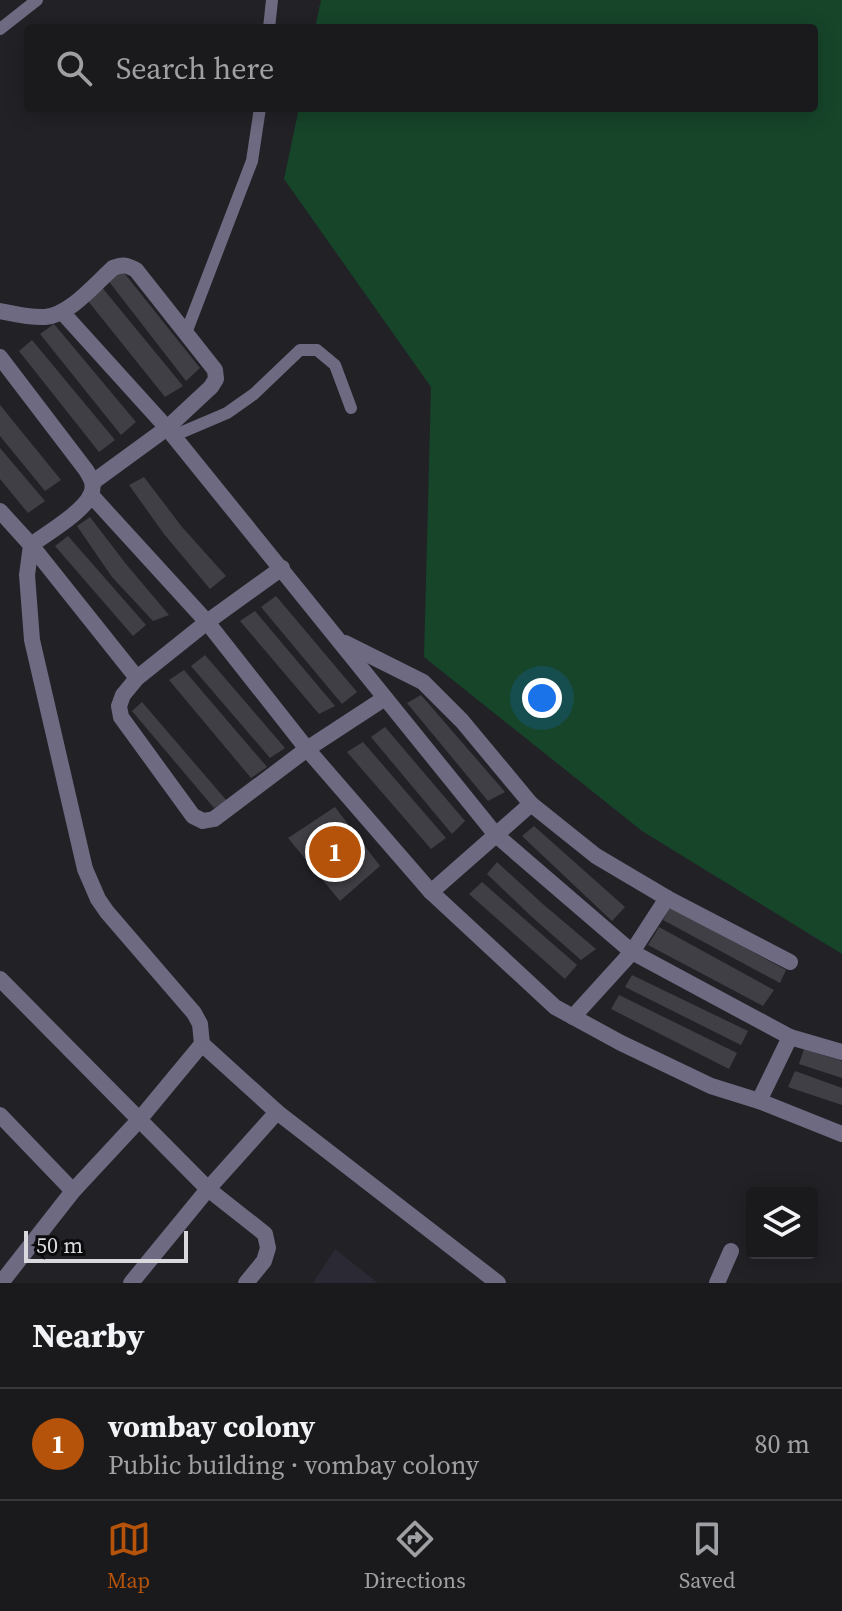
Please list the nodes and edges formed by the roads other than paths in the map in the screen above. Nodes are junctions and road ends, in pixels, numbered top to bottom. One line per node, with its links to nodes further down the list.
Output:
1 (37, 0): 4 (lane)
2 (272, 0): 3 (lane)
3 (269, 24)
4 (0, 29)
5 (259, 112): 8 (lane)
6 (0, 311): 7 (street)
7 (62, 312): 8 (street); 11 (street)
8 (186, 333): 11 (street)
9 (1, 360): 12 (street)
10 (351, 408): 11 (lane)
11 (170, 432): 12 (street); 15 (street)
12 (92, 488): 14 (street); 16 (street)
13 (0, 511): 14 (street)
14 (31, 545): 18 (street); 30 (street)
15 (282, 568): 16 (street); 17 (street)
16 (207, 622): 18 (street); 20 (street)
17 (339, 640): 19 (street); 21 (street)
18 (137, 678): 20 (street)
19 (385, 698): 20 (street); 22 (street)
20 (307, 749): 23 (street)
21 (531, 804): 22 (street); 24 (street)
22 (496, 835): 23 (street); 25 (street)
23 (431, 892): 28 (street)
24 (667, 898): 25 (street); 26 (street)
25 (632, 952): 28 (street); 29 (street)
26 (790, 962)
27 (0, 979): 35 (street)
28 (573, 1017): 32 (street)
29 (790, 1037): 31 (street); 32 (street)
30 (202, 1044): 33 (street); 35 (street)
31 (842, 1052)
32 (759, 1101): 36 (street)
33 (277, 1112): 37 (street); 43 (street)
34 (0, 1115): 38 (street)
35 (139, 1120): 37 (street); 38 (street)
36 (842, 1134)
37 (208, 1189): 41 (street); 42 (street)
38 (73, 1191): 40 (street)
39 (731, 1251): 44 (street)
40 (1, 1283)
41 (131, 1283)
42 (246, 1283)
43 (498, 1283)
44 (717, 1283)

